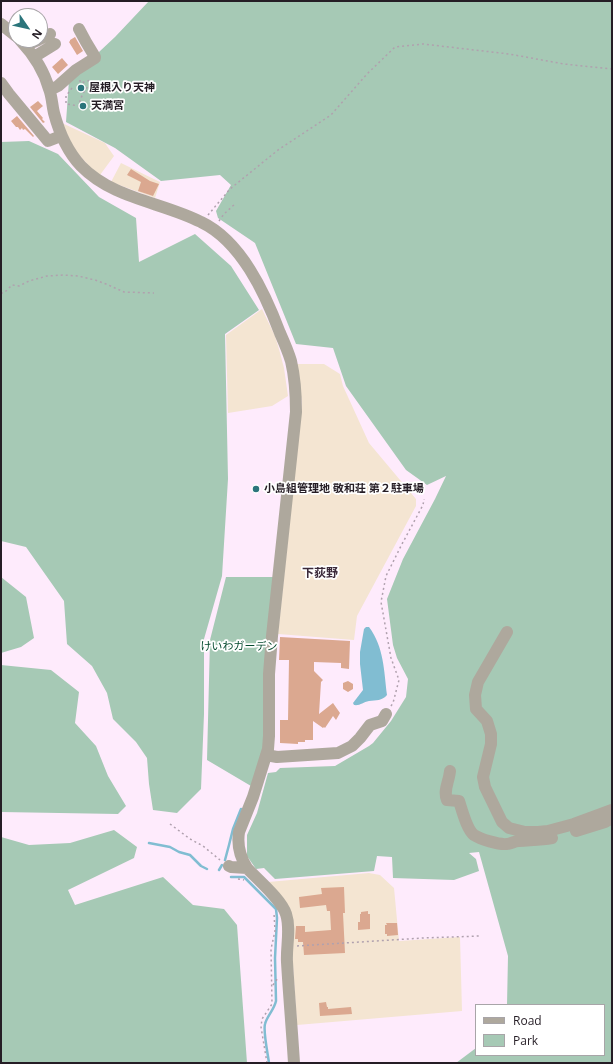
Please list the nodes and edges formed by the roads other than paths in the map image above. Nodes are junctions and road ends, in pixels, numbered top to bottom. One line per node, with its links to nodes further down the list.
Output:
1 (79, 29): 6 (street)
2 (27, 48): 4 (street)
3 (40, 48): 4 (street)
4 (34, 57): 6 (street)
5 (1, 83): 7 (street)
6 (50, 90): 7 (street)
7 (61, 136): 10 (street)
8 (507, 632): 12 (street)
9 (386, 714): 10 (street)
10 (266, 755): 15 (street)
11 (450, 773): 13 (street)
12 (612, 810)
13 (612, 818)
14 (229, 866): 15 (street)
15 (252, 869): 16 (street)
16 (294, 1063)

